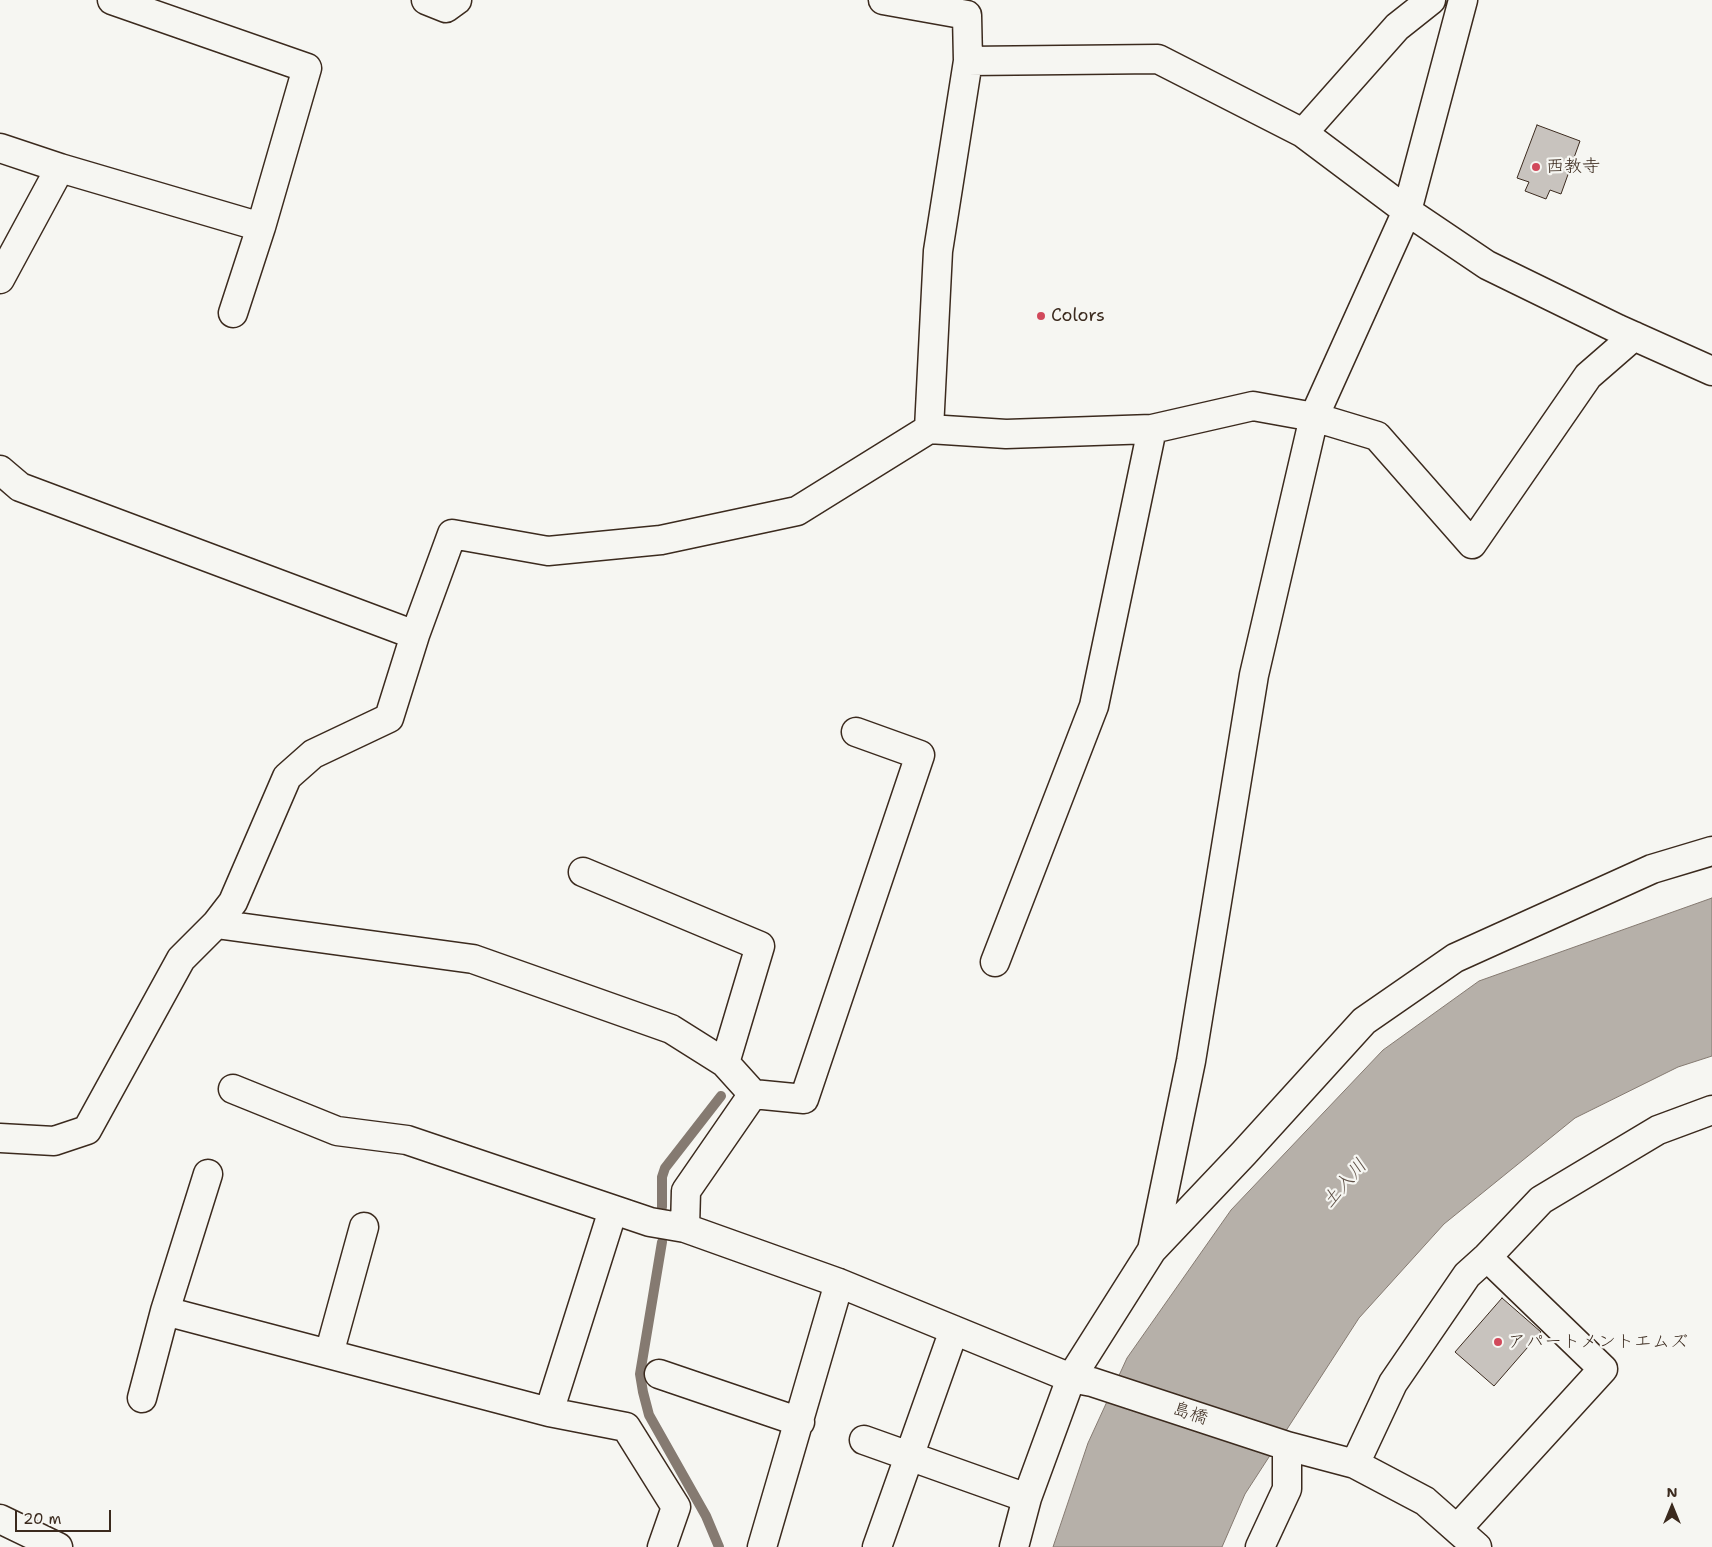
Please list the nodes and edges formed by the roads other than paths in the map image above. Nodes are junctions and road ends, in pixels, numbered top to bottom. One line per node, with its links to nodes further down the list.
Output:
1 (112, 0): 12 (street)
2 (426, 0): 3 (street)
3 (457, 0)
4 (884, 0): 7 (street)
5 (1431, 0): 8 (street)
6 (1464, 0): 11 (street)
7 (968, 61): 8 (street); 18 (street)
8 (1302, 133): 11 (street)
9 (0, 148): 10 (street)
10 (60, 168): 12 (street); 13 (street)
11 (1407, 211): 15 (street); 17 (street)
12 (261, 227): 14 (street)
13 (0, 279)
14 (233, 313)
15 (1634, 336): 16 (street); 17 (street)
16 (1712, 371)
17 (1314, 416): 19 (street); 36 (street)
18 (929, 429): 19 (street); 21 (street)
19 (1152, 429): 26 (street)
20 (0, 470): 21 (street)
21 (415, 635): 25 (street)
22 (856, 732): 29 (street)
23 (1712, 851): 36 (street)
24 (583, 872): 27 (street)
25 (216, 924): 27 (street); 31 (street)
26 (995, 962)
27 (725, 1063): 29 (street)
28 (233, 1089): 33 (street, 島橋)
29 (753, 1094): 35 (street)
30 (1712, 1110): 37 (street)
31 (0, 1138)
32 (208, 1174): 39 (street)
33 (613, 1210): 35 (street, 島橋); 45 (street)
34 (364, 1227): 41 (street)
35 (685, 1228): 38 (street, 島橋)
36 (1152, 1250): 43 (street)
37 (1487, 1257): 50 (street); 53 (street)
38 (839, 1282): 40 (street, 島橋); 46 (street)
39 (165, 1311): 41 (street); 44 (street)
40 (954, 1330): 43 (street, 島橋); 49 (street)
41 (329, 1354): 45 (street)
42 (659, 1374): 46 (street)
43 (1082, 1380): 48 (street, 島橋); 51 (street)
44 (142, 1398)
45 (549, 1412): 55 (street)
46 (800, 1422): 56 (street)
47 (864, 1440): 49 (street)
48 (1287, 1446): 50 (street, 島橋); 59 (street)
49 (910, 1456): 51 (street); 57 (street)
50 (1355, 1464): 53 (street, 島橋)
51 (1027, 1498): 58 (street)
52 (0, 1519): 54 (street)
53 (1457, 1529): 60 (street, 島橋)
54 (58, 1547)
55 (662, 1547)
56 (762, 1547)
57 (877, 1547)
58 (1014, 1547)
59 (1260, 1547)
60 (1477, 1547)

